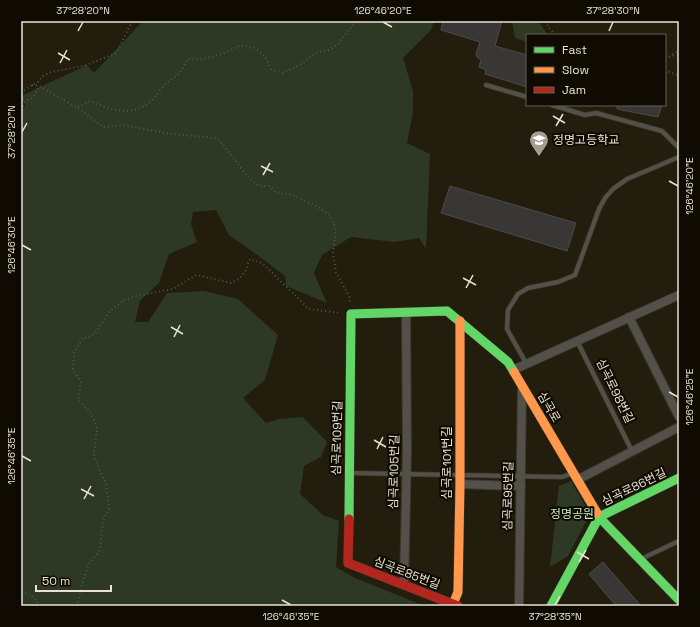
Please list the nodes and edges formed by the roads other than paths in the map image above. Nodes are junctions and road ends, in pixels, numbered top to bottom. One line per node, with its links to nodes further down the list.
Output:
1 (486, 85): 2 (lane)
2 (526, 97)
3 (555, 106): 4 (lane)
4 (679, 148)
5 (679, 157): 12 (lane)
6 (679, 295): 9 (street)
7 (406, 312): 8 (street, 심곡로); 10 (street, 심곡로); 19 (street, 심곡로105번길)
8 (351, 314): 18 (street, 심곡로109번길)
9 (629, 317): 11 (street); 15 (street)
10 (460, 322): 13 (street, 심곡로); 23 (street, 심곡로101번길)
11 (577, 341): 12 (street); 17 (lane, 심곡로98번길)
12 (526, 364): 13 (street)
13 (513, 370): 14 (street, 심곡로)
14 (522, 386): 20 (street, 심곡로95번길); 21 (street, 심곡로)
15 (679, 417)
16 (679, 427): 17 (street)
17 (632, 451): 21 (street)
18 (349, 473): 19 (lane); 28 (street, 심곡로109번길)
19 (406, 474): 23 (lane); 29 (street, 심곡로105번길)
20 (521, 476): 21 (lane); 23 (lane); 24 (street, 심곡로95번길)
21 (575, 476): 25 (street, 심곡로)
22 (679, 478): 25 (street, 심곡로86번길)
23 (460, 480): 24 (street); 31 (street, 심곡로101번길)
24 (521, 486): 32 (street, 심곡로95번길)
25 (599, 517): 27 (street, 심곡로); 33 (street)
26 (679, 541): 27 (lane)
27 (640, 559): 30 (street, 심곡로)
28 (348, 563): 29 (street, 심곡로85번길)
29 (404, 585): 31 (street, 심곡로85번길)
30 (679, 600)
31 (455, 605)
32 (519, 606)
33 (551, 606)

